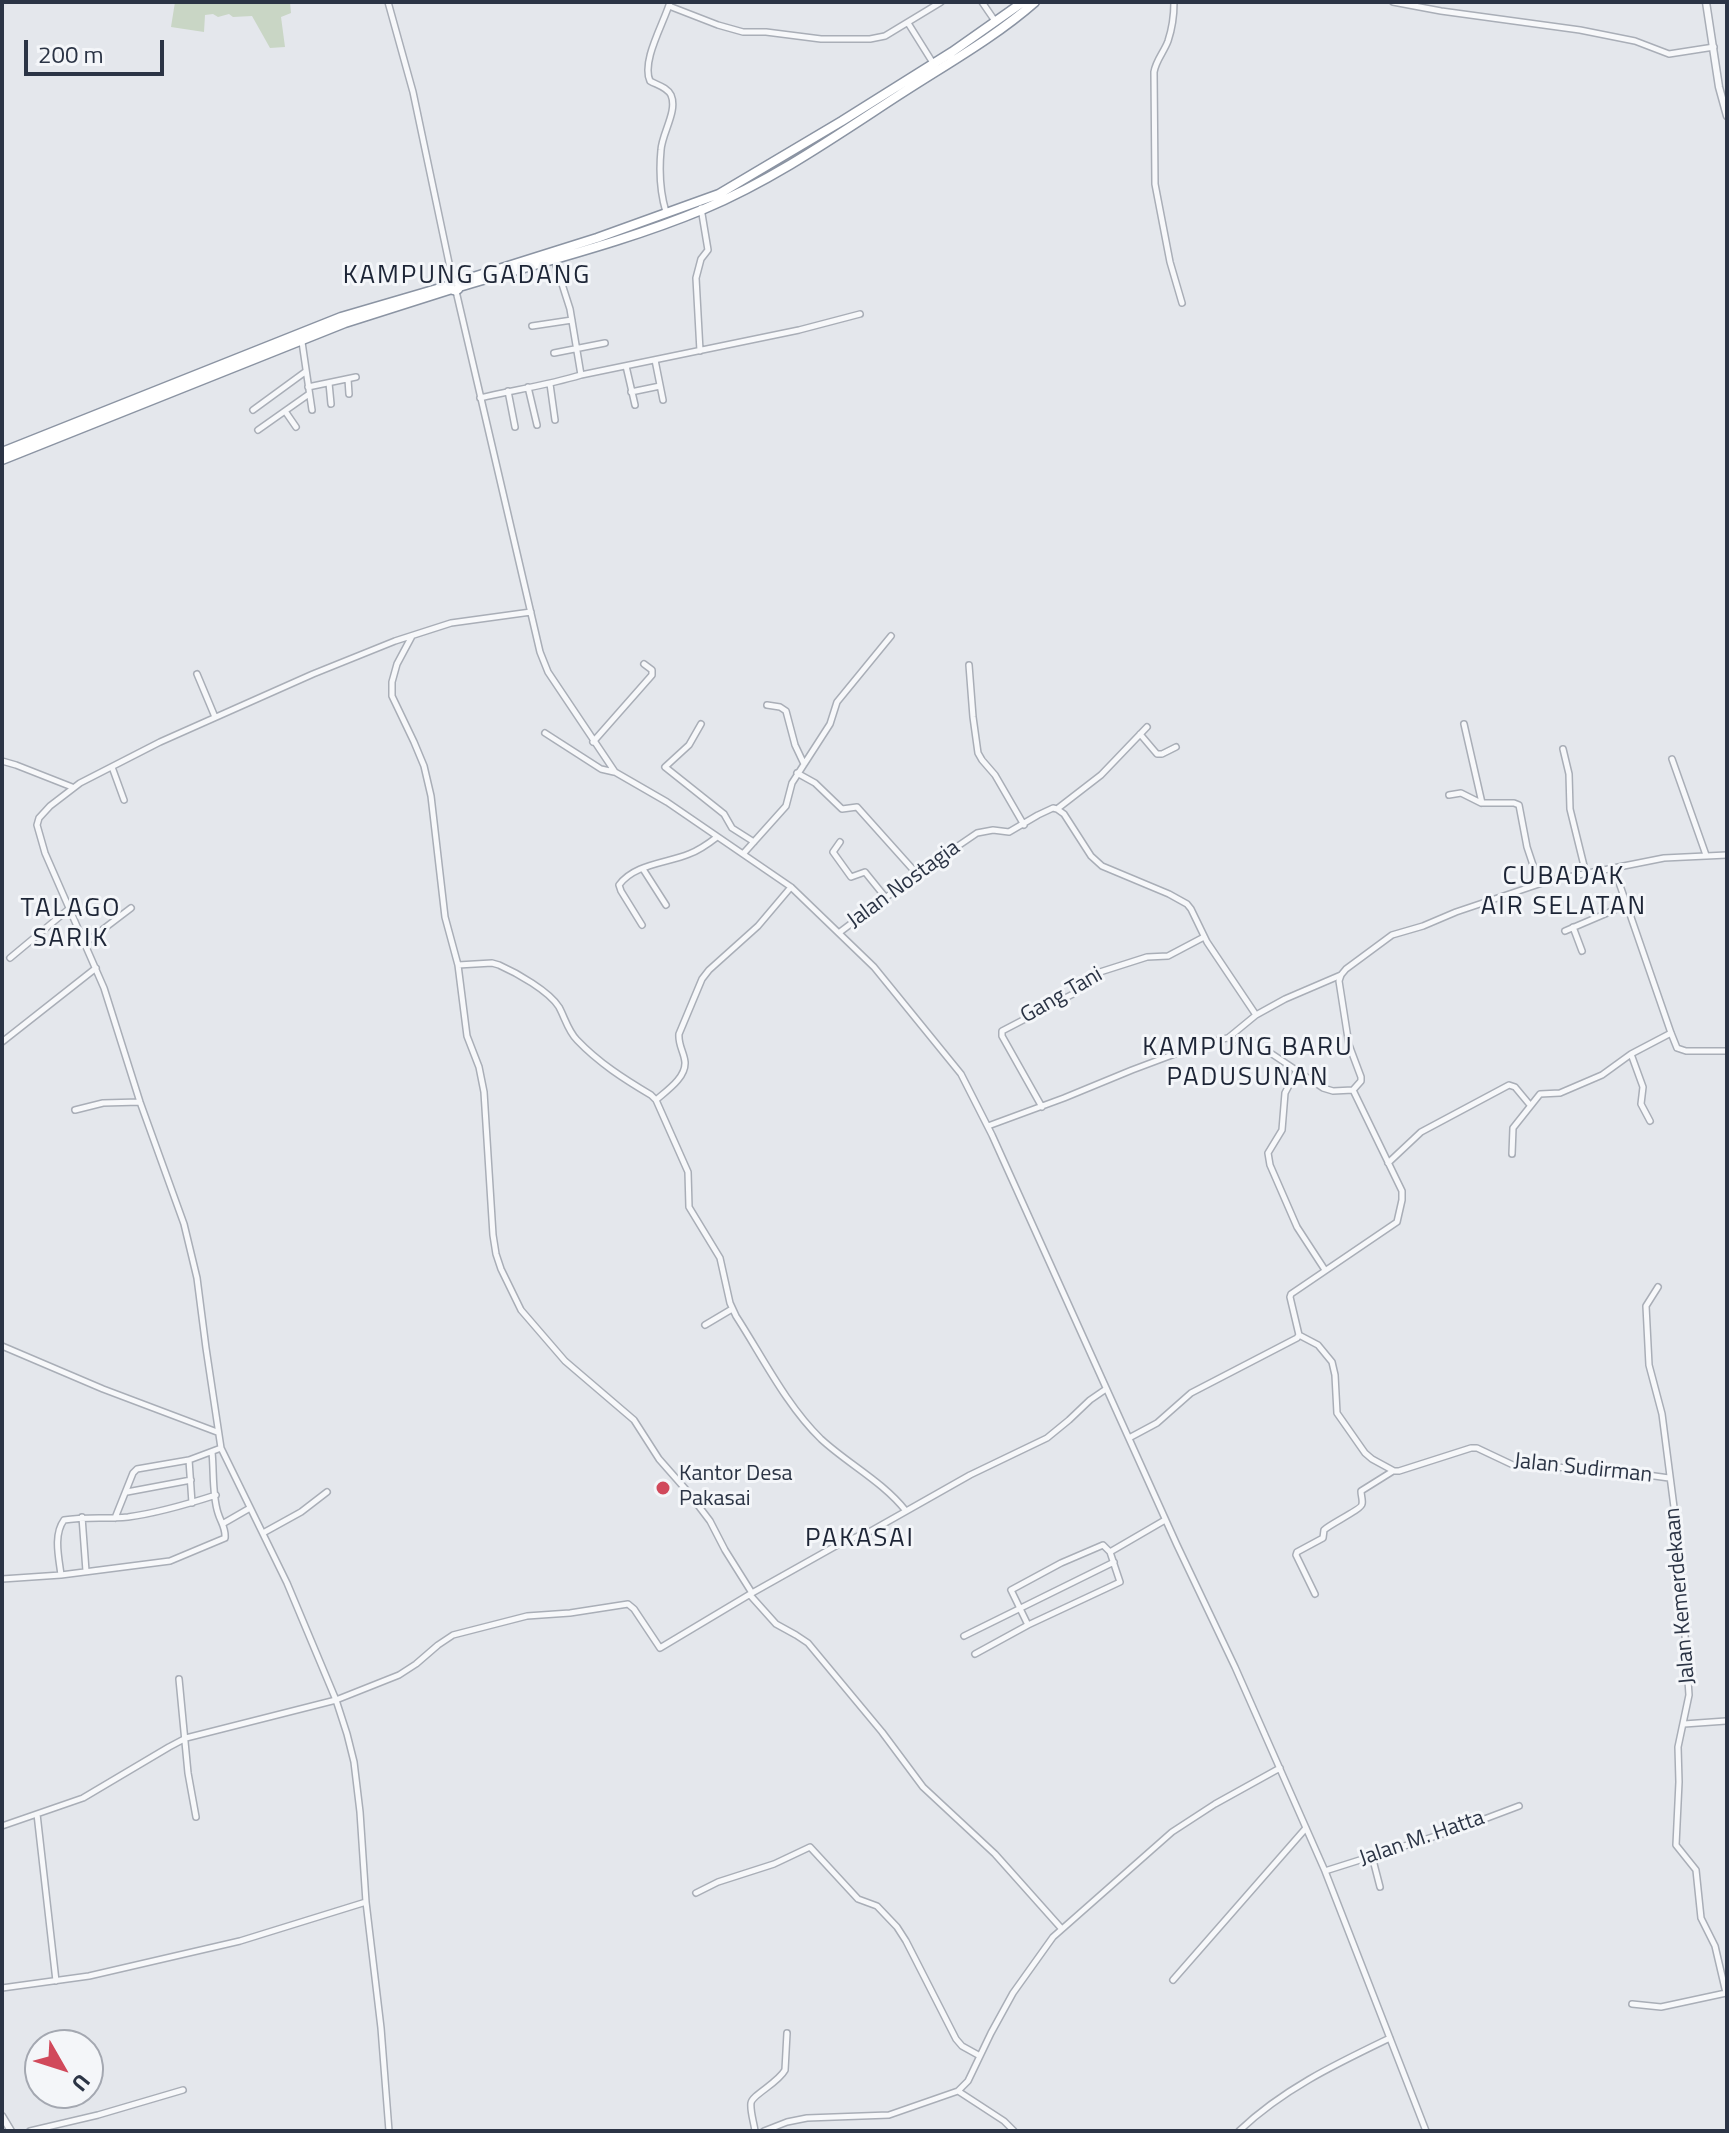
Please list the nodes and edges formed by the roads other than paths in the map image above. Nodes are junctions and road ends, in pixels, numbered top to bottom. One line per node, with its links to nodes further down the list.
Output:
1 (388, 2): 18 (street)
2 (941, 2): 10 (street)
3 (982, 2): 9 (street)
4 (1174, 2): 19 (street)
5 (1393, 2): 11 (street)
6 (1706, 2): 11 (street)
7 (670, 4): 10 (street); 16 (street)
8 (1027, 4): 9 (highway); 14 (highway)
9 (996, 22): 12 (highway)
10 (908, 23): 12 (street)
11 (1714, 47): 13 (street)
12 (934, 63): 14 (highway)
13 (1727, 116)
14 (844, 125): 15 (highway)
15 (701, 206): 16 (highway); 17 (highway); 27 (street)
16 (666, 212): 18 (highway)
17 (553, 259): 18 (highway); 21 (street)
18 (455, 286): 23 (highway); 43 (street)
19 (1182, 303)
20 (860, 314): 27 (street)
21 (572, 320): 22 (street); 26 (street)
22 (532, 326)
23 (320, 330): 24 (highway); 50 (highway)
24 (302, 342): 31 (street); 50 (highway)
25 (605, 343): 26 (street)
26 (577, 349): 28 (street); 32 (street)
27 (700, 351): 29 (street)
28 (554, 353)
29 (655, 360): 30 (street); 37 (street)
30 (626, 366): 32 (street); 41 (street)
31 (305, 372): 39 (street); 47 (street)
32 (581, 375): 36 (street)
33 (356, 377): 34 (street)
34 (348, 378): 35 (street); 42 (street)
35 (329, 383): 39 (street); 45 (street)
36 (550, 384): 38 (street); 51 (street)
37 (660, 386): 41 (street); 44 (street)
38 (528, 387): 40 (street); 52 (street)
39 (308, 390): 48 (street); 49 (street)
40 (508, 391): 43 (street); 54 (street)
41 (631, 392): 46 (street)
42 (349, 394)
43 (480, 398): 58 (street)
44 (663, 400)
45 (331, 404)
46 (635, 405)
47 (253, 410)
48 (312, 410)
49 (285, 411): 53 (street); 55 (street)
50 (102, 417): 56 (highway); 57 (highway)
51 (555, 420)
52 (537, 425)
53 (296, 427)
54 (515, 427)
55 (258, 430)
56 (2, 452)
57 (2, 460)
58 (531, 612): 59 (street); 71 (street)
59 (412, 635): 65 (street); 111 (street)
60 (891, 636): 76 (street)
61 (644, 664): 71 (street)
62 (969, 665): 85 (street)
63 (197, 674): 65 (street)
64 (767, 705): 76 (street)
65 (215, 717): 77 (street)
66 (701, 724): 87 (street)
67 (1464, 724): 83 (street)
68 (1147, 727): 70 (street, Jalan Nostagia)
69 (545, 733): 78 (street)
70 (1140, 734): 72 (street); 84 (street, Jalan Nostagia)
71 (593, 742): 78 (street)
72 (1176, 747)
73 (1563, 749): 95 (street)
74 (1672, 759): 90 (street)
75 (2, 761): 80 (street)
76 (804, 764): 79 (street)
77 (112, 767): 80 (street); 82 (street)
78 (615, 772): 86 (street)
79 (797, 773): 87 (street); 94 (street)
80 (72, 787): 101 (street)
81 (1449, 795): 83 (street)
82 (124, 800)
83 (1482, 803): 96 (street)
84 (1057, 809): 85 (street, Jalan Nostagia); 107 (street)
85 (1024, 825): 94 (street, Jalan Nostagia)
86 (717, 837): 89 (street); 93 (street)
87 (754, 842): 89 (street)
88 (840, 842): 98 (street)
89 (743, 854): 97 (street)
90 (1706, 855): 91 (street); 92 (street)
91 (1727, 855)
92 (1614, 868): 95 (street); 100 (street)
93 (643, 869): 99 (street); 103 (street)
94 (917, 874): 98 (street, Jalan Nostagia)
95 (1586, 874): 96 (street)
96 (1539, 883): 113 (street)
97 (791, 887): 106 (street); 122 (street)
98 (886, 898): 106 (street, Jalan Nostagia)
99 (666, 905)
100 (1626, 905): 104 (street); 115 (street)
101 (70, 908): 108 (street); 110 (street)
102 (131, 908): 108 (street)
103 (642, 925)
104 (1573, 927): 105 (street); 109 (street)
105 (1565, 931)
106 (840, 932): 128 (street)
107 (1204, 937): 114 (street); 125 (street, Gang Tani)
108 (85, 943): 112 (street)
109 (1582, 951)
110 (10, 958)
111 (458, 965): 122 (street); 162 (street)
112 (96, 968): 117 (street); 123 (street)
113 (1341, 975): 114 (street); 121 (street)
114 (1256, 1015): 116 (street)
115 (1671, 1033): 118 (street); 119 (street)
116 (1227, 1038): 120 (street); 125 (street)
117 (2, 1042)
118 (1727, 1051)
119 (1631, 1054): 124 (street); 127 (street)
120 (1297, 1070): 121 (street); 131 (street)
121 (1353, 1090): 130 (street)
122 (656, 1100): 133 (street)
123 (140, 1102): 126 (street); 138 (street)
124 (1530, 1105): 129 (street); 130 (street)
125 (1042, 1107): 128 (street)
126 (75, 1110)
127 (1650, 1121)
128 (988, 1126): 137 (street)
129 (1512, 1154)
130 (1388, 1163): 131 (street)
131 (1325, 1270): 135 (street)
132 (1658, 1287): 144 (street, Jalan Kemerdekaan)
133 (732, 1309): 134 (street); 151 (street)
134 (705, 1325)
135 (1299, 1335): 139 (street); 143 (street)
136 (2, 1346): 138 (street)
137 (1106, 1389): 139 (street); 151 (street)
138 (218, 1433): 140 (street)
139 (1129, 1438): 154 (street)
140 (221, 1448): 141 (street); 150 (street)
141 (212, 1452): 142 (street); 148 (street)
142 (189, 1460): 145 (street); 147 (street)
143 (1394, 1471): 144 (street, Jalan Sudirman); 163 (street, Jalan Sudirman)
144 (1669, 1478): 171 (street, Jalan Kemerdekaan)
145 (191, 1480): 147 (street); 149 (street)
146 (327, 1492): 156 (street)
147 (126, 1493): 153 (street)
148 (216, 1495): 149 (street); 155 (street)
149 (192, 1503): 153 (street)
150 (250, 1508): 155 (street); 156 (street)
151 (906, 1511): 162 (street)
152 (82, 1517): 153 (street); 159 (street); 160 (street)
153 (115, 1518)
154 (1165, 1520): 157 (street); 173 (street)
155 (224, 1523): 159 (street)
156 (263, 1533): 169 (street)
157 (1110, 1552): 158 (street); 164 (street)
158 (1114, 1562): 164 (street); 165 (street)
159 (86, 1571): 160 (street)
160 (61, 1575): 161 (street)
161 (2, 1579)
162 (751, 1594): 169 (street); 184 (street)
163 (1315, 1594)
164 (1020, 1609): 165 (street); 166 (street)
165 (1028, 1625): 167 (street)
166 (964, 1636)
167 (975, 1654)
168 (179, 1679): 172 (street)
169 (336, 1700): 172 (street); 183 (street)
170 (1726, 1721): 171 (street)
171 (1684, 1724): 188 (street, Jalan Kemerdekaan)
172 (186, 1738): 175 (street); 176 (street)
173 (1280, 1768): 178 (street); 184 (street)
174 (1519, 1806): 179 (street, Jalan M. Hatta)
175 (37, 1814): 177 (street); 186 (street)
176 (196, 1817)
177 (2, 1826)
178 (1306, 1828): 180 (street); 185 (street)
179 (1372, 1856): 180 (street, Jalan M. Hatta); 181 (street)
180 (1325, 1871): 191 (street)
181 (1380, 1887)
182 (696, 1893): 192 (street)
183 (366, 1902): 186 (street); 198 (street)
184 (1062, 1928): 192 (street)
185 (1173, 1980)
186 (56, 1981): 187 (street)
187 (2, 1988)
188 (1727, 1993): 189 (street)
189 (1632, 2004)
190 (787, 2033): 199 (street)
191 (1391, 2038): 202 (street); 203 (street)
192 (980, 2056): 194 (street)
193 (183, 2090): 197 (street)
194 (958, 2091): 200 (street); 201 (street)
195 (2, 2116): 196 (street)
196 (11, 2131)
197 (30, 2131)
198 (389, 2131)
199 (755, 2131)
200 (764, 2131)
201 (1014, 2131)
202 (1239, 2131)
203 (1426, 2131)

